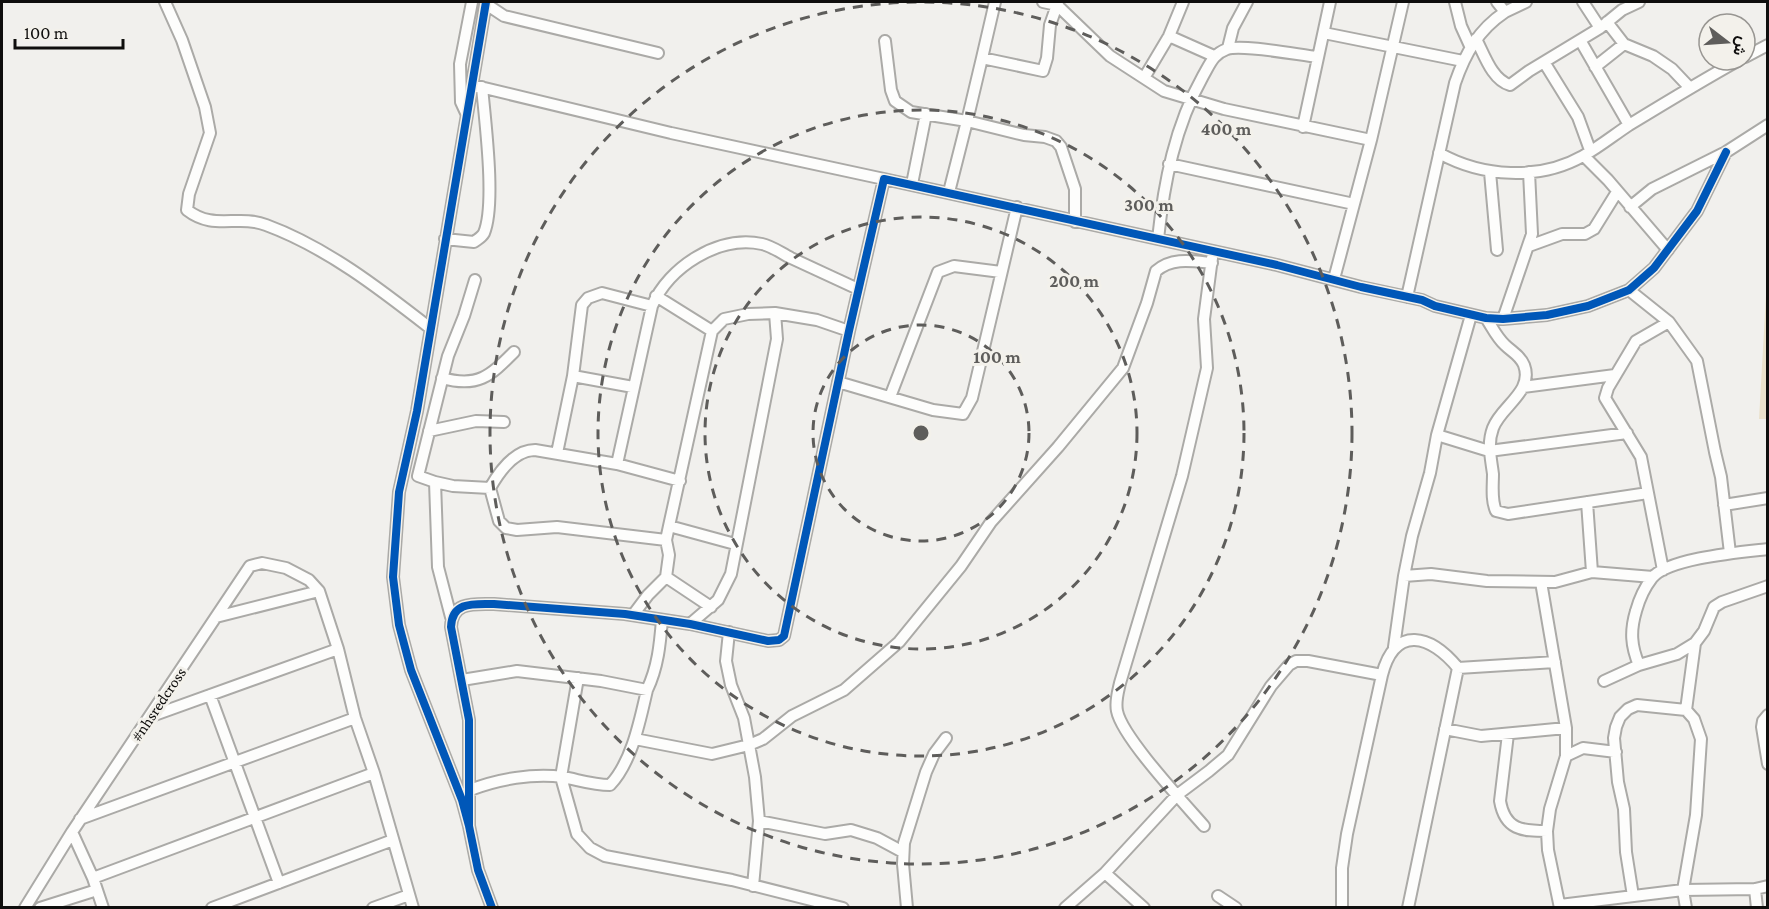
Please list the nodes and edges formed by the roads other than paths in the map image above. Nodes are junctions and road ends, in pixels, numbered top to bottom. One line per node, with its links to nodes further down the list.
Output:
1 (165, 2): 78 (street)
2 (472, 2): 39 (street)
3 (995, 2): 29 (street)
4 (1043, 2): 15 (street)
5 (1183, 2): 19 (street)
6 (1247, 2): 25 (street)
7 (1330, 2): 18 (street)
8 (1403, 2): 24 (street)
9 (1455, 2): 22 (street)
10 (1497, 2): 16 (street)
11 (1526, 2): 16 (street)
12 (1583, 2): 17 (street)
13 (1639, 2): 17 (street)
14 (486, 3): 26 (street); 35 (street)
15 (1058, 3): 29 (street); 34 (street)
16 (1505, 12): 22 (street)
17 (1604, 25): 20 (street); 23 (street)
18 (1324, 33): 24 (street); 28 (street)
19 (1169, 36): 27 (street); 34 (street)
20 (1580, 40): 31 (street); 32 (street)
21 (885, 41): 38 (street)
22 (1473, 44): 30 (street); 31 (street)
23 (1624, 44): 32 (street); 36 (street)
24 (1392, 46): 30 (street); 44 (street)
25 (1228, 48): 27 (street); 28 (street)
26 (658, 53)
27 (1214, 56): 37 (street)
28 (1318, 57): 43 (street)
29 (982, 58): 40 (street)
30 (1463, 61): 46 (street)
31 (1544, 62): 47 (street)
32 (1594, 68): 41 (street)
33 (1718, 72): 36 (street)
34 (1144, 78): 37 (street)
35 (477, 86): 39 (street); 51 (street); 59 (street)
36 (1690, 88): 41 (street)
37 (1192, 98): 43 (street); 48 (street)
38 (926, 114): 40 (street); 52 (street)
39 (467, 115): 59 (street)
40 (967, 121): 53 (street); 58 (street)
41 (1629, 125): 47 (street)
42 (1767, 125): 45 (street)
43 (1303, 127): 44 (street)
44 (1371, 140): 55 (street)
45 (1726, 152): 57 (street); 63 (street)
46 (1439, 153): 49 (street); 71 (street)
47 (1587, 153): 50 (street); 54 (street)
48 (1169, 164): 55 (street); 60 (street)
49 (1490, 172): 50 (street); 62 (street)
50 (1529, 172): 61 (street)
51 (884, 179): 52 (street); 69 (street)
52 (912, 184): 53 (street)
53 (949, 192): 56 (street)
54 (1617, 192): 57 (street); 61 (street)
55 (1354, 204): 67 (street)
56 (1017, 207): 58 (street); 66 (street)
57 (1629, 207): 63 (street)
58 (1075, 222): 60 (street)
59 (446, 239): 78 (street)
60 (1158, 239): 64 (street)
61 (1529, 246): 76 (street)
62 (1497, 249)
63 (1668, 250): 70 (street)
64 (1213, 251): 65 (street); 67 (street)
65 (1212, 263): 146 (street); 154 (street)
66 (1001, 273): 88 (street); 88 (street)
67 (1334, 279): 71 (street)
68 (475, 280): 84 (street)
69 (858, 289): 72 (street); 80 (street)
70 (1629, 290): 76 (street); 77 (street)
71 (1407, 297): 74 (street)
72 (654, 301): 79 (street); 83 (street); 86 (street)
73 (775, 313): 79 (street); 80 (street); 107 (street)
74 (1470, 315): 75 (street); 92 (street)
75 (1486, 318): 76 (street); 87 (street)
76 (1503, 319)
77 (1669, 322): 82 (street); 104 (street)
78 (430, 328): 96 (street)
79 (712, 331): 98 (street)
80 (849, 331): 85 (street)
81 (514, 352): 84 (street)
82 (1615, 375): 87 (street); 91 (street)
83 (573, 376): 86 (street); 94 (street)
84 (442, 378): 90 (street)
85 (838, 382): 88 (street); 124 (street)
86 (633, 387): 95 (street)
87 (1524, 387): 93 (street)
88 (890, 397)
89 (504, 422): 90 (street)
90 (429, 432): 97 (street)
91 (1627, 433): 93 (street); 101 (street)
92 (1437, 435): 93 (street); 112 (street)
93 (1489, 451): 103 (street)
94 (557, 453): 95 (street); 100 (street)
95 (617, 464): 98 (street)
96 (405, 474): 97 (street); 158 (street)
97 (418, 476): 99 (street)
98 (680, 481): 105 (street)
99 (435, 482): 100 (street); 121 (street)
100 (490, 489): 106 (street)
101 (1648, 493): 103 (street); 110 (street)
102 (1767, 498): 104 (street)
103 (1587, 502): 111 (street)
104 (1724, 505): 109 (street)
105 (669, 526): 106 (street); 107 (street)
106 (666, 540): 113 (street)
107 (735, 544): 118 (street)
108 (1767, 549): 109 (street)
109 (1730, 553): 110 (street)
110 (1663, 570): 114 (street)
111 (1592, 572): 114 (street); 115 (street)
112 (1404, 576): 115 (street); 126 (street)
113 (666, 577): 118 (street); 119 (street)
114 (1653, 577): 129 (street)
115 (1541, 582): 128 (street)
116 (1767, 586): 125 (street)
117 (319, 591): 120 (street); 120 (street, #nhsredcross); 127 (street)
118 (711, 607): 123 (street)
119 (633, 615): 121 (street); 122 (street)
120 (216, 617): 139 (street, #nhsredcross)
121 (451, 617): 133 (street)
122 (662, 620): 123 (street); 135 (street)
123 (690, 624): 124 (street)
124 (729, 632): 146 (street)
125 (1695, 643): 129 (street); 137 (street)
126 (1394, 647): 130 (street); 131 (street)
127 (338, 649): 136 (street); 140 (street)
128 (1555, 662): 130 (street); 141 (street)
129 (1639, 665): 134 (street)
130 (1458, 668): 142 (street)
131 (1382, 675): 154 (street); 188 (street)
132 (578, 678): 133 (street); 135 (street); 152 (street)
133 (462, 680): 153 (street)
134 (1604, 681)
135 (647, 690): 145 (street)
136 (210, 695): 139 (street); 149 (street)
137 (1686, 710): 147 (street); 171 (street)
138 (1767, 715): 150 (street)
139 (149, 717): 156 (street, #nhsredcross)
140 (355, 718): 149 (street); 151 (street)
141 (1566, 728): 143 (street); 148 (street)
142 (1445, 729): 143 (street); 189 (street)
143 (1508, 734): 160 (street)
144 (946, 738): 163 (street)
145 (635, 739): 146 (street); 152 (street)
146 (749, 745): 157 (street)
147 (1616, 752): 148 (street); 174 (street)
148 (1566, 756): 160 (street)
149 (236, 762): 155 (street); 156 (street)
150 (1767, 764)
151 (374, 773): 155 (street); 162 (street)
152 (561, 777): 153 (street); 167 (street)
153 (470, 790): 158 (street)
154 (1178, 795): 159 (street); 164 (street)
155 (255, 818): 165 (street); 166 (street)
156 (80, 819): 161 (street, #nhsredcross)
157 (759, 821): 163 (street); 167 (street)
158 (469, 826): 182 (street)
159 (1204, 826)
160 (1547, 831): 175 (street)
161 (72, 832): 165 (street); 176 (street, #nhsredcross)
162 (393, 840): 166 (street); 172 (street)
163 (903, 852): 184 (street)
164 (1105, 873): 185 (street); 186 (street)
165 (93, 878): 170 (street)
166 (279, 883): 179 (street)
167 (753, 886): 183 (street)
168 (1767, 886): 169 (street)
169 (1755, 889): 171 (street); 191 (street)
170 (97, 890): 177 (street); 178 (street)
171 (1683, 890): 174 (street); 190 (street)
172 (409, 895): 180 (street); 181 (street)
173 (1218, 896): 187 (street)
174 (1633, 896): 175 (street)
175 (1560, 906)
176 (25, 908)
177 (39, 908)
178 (103, 908)
179 (212, 908)
180 (373, 908)
181 (413, 908)
182 (492, 908)
183 (843, 908)
184 (907, 908)
185 (1065, 908)
186 (1144, 908)
187 (1236, 908)
188 (1342, 908)
189 (1408, 908)
190 (1686, 908)
191 (1757, 908)

